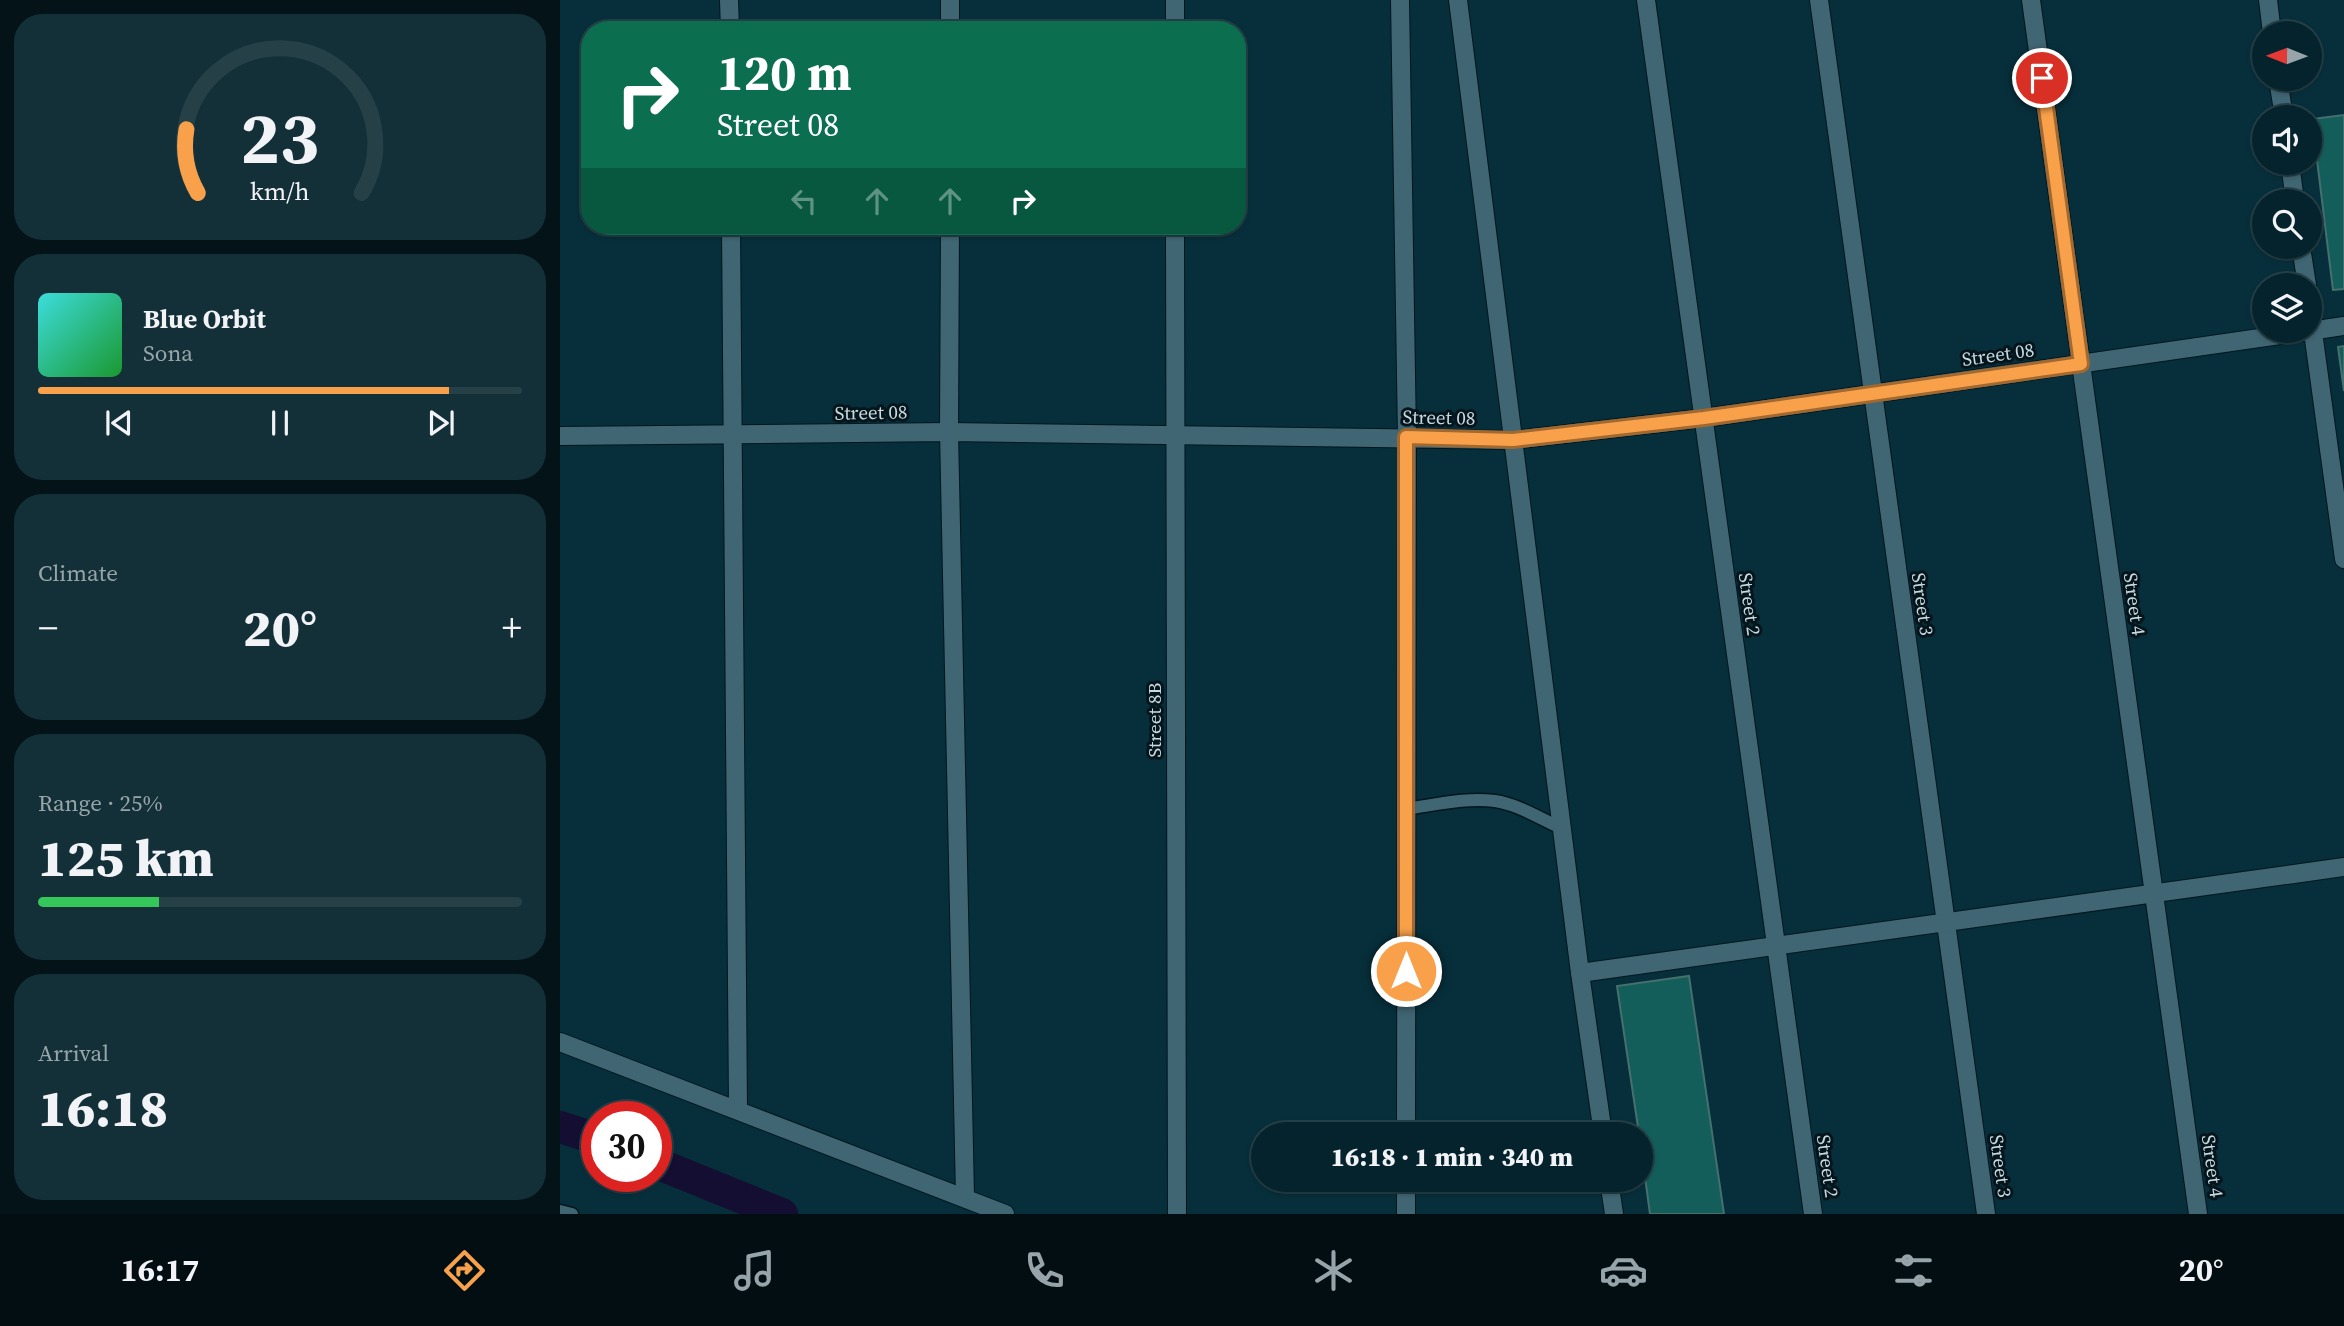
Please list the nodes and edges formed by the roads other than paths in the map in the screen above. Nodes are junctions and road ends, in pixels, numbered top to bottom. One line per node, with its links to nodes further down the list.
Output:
1 (729, 0): 10 (street)
2 (950, 0): 11 (street)
3 (1175, 0): 12 (street)
4 (1400, 0): 28 (street)
5 (1458, 0): 29 (street)
6 (1646, 0): 23 (street, Street 2)
7 (1819, 0): 22 (street, Street 3)
8 (2031, 0): 21 (street, Street 4)
9 (2268, 0): 13 (street)
10 (730, 21)
11 (950, 21)
12 (1175, 21)
13 (2271, 21)
14 (731, 235): 25 (street)
15 (950, 235): 24 (street)
16 (1175, 235): 26 (street, Street 8B)
17 (2344, 326): 18 (street, Street 08)
18 (2322, 329)
19 (2252, 339): 21 (street, Street 08)
20 (2312, 343): 30 (street)
21 (2081, 364): 22 (street, Street 08); 34 (street, Street 4)
22 (1873, 393): 23 (street, Street 08); 35 (street, Street 3)
23 (1704, 418): 29 (street, Street 08); 36 (street, Street 2)
24 (949, 432): 25 (street, Street 08); 26 (street, Street 08); 44 (street)
25 (732, 434): 27 (street, Street 08); 39 (street)
26 (1174, 434): 28 (street, Street 08); 48 (street, Street 8B)
27 (560, 436)
28 (1406, 437): 29 (street, Street 08); 31 (street)
29 (1513, 440): 32 (street)
30 (2344, 559)
31 (1406, 809): 32 (lane); 40 (street)
32 (1562, 828): 37 (street)
33 (2344, 867): 34 (street)
34 (2154, 894): 35 (street); 53 (street, Street 4)
35 (1946, 922): 36 (street); 52 (street, Street 3)
36 (1776, 946): 37 (street); 51 (street, Street 2)
37 (1580, 973): 41 (street)
38 (560, 1042): 39 (street)
39 (738, 1109): 44 (street)
40 (1406, 1122)
41 (1601, 1122)
42 (1406, 1192): 49 (street)
43 (1611, 1192): 50 (street)
44 (965, 1197): 47 (street)
45 (560, 1211): 46 (lane)
46 (572, 1214)
47 (1005, 1214)
48 (1177, 1214)
49 (1406, 1214)
50 (1614, 1214)
51 (1813, 1214)
52 (1986, 1214)
53 (2198, 1214)

